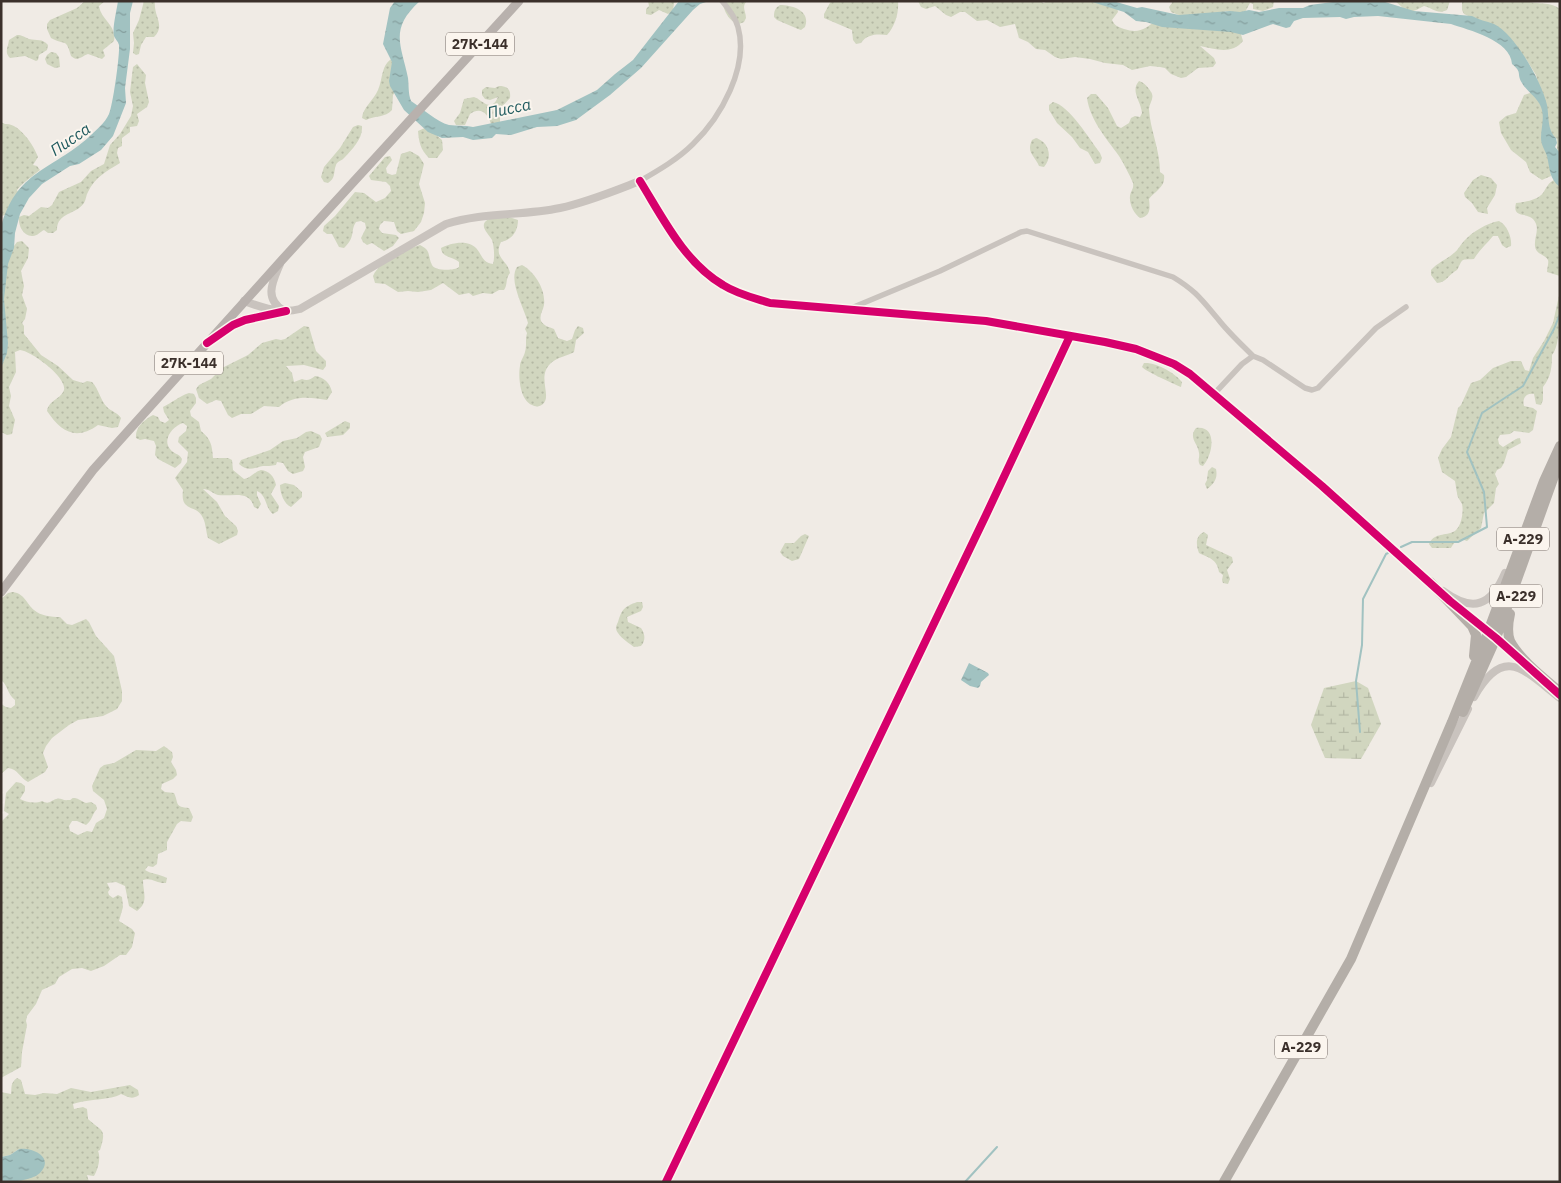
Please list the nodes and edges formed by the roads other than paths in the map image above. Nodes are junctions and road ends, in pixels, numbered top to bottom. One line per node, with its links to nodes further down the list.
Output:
1 (519, 1): 4 (main road, 27К-144)
2 (722, 2): 3 (street)
3 (640, 181): 7 (street); 8 (street)
4 (282, 260): 5 (main road, 27К-144); 8 (street)
5 (244, 301): 8 (street); 10 (main road, 27К-144)
6 (1406, 307): 11 (street)
7 (849, 309): 9 (street); 11 (street)
8 (286, 311): 10 (street)
9 (1070, 336): 12 (street); 21 (street)
10 (206, 343): 17 (main road, 27К-144)
11 (1252, 356): 12 (street)
12 (1214, 394): 16 (street)
13 (1560, 446): 15 (highway, А-229)
14 (1560, 458): 15 (highway, А-229)
15 (1548, 482): 16 (street); 18 (highway, А-229); 19 (highway, A-229)
16 (1430, 582): 18 (street); 20 (highway)
17 (1, 592)
18 (1492, 635): 19 (street); 20 (highway, А-229)
19 (1560, 695): 20 (street)
20 (1429, 782): 22 (highway, А-229)
21 (666, 1182)
22 (1224, 1182)

